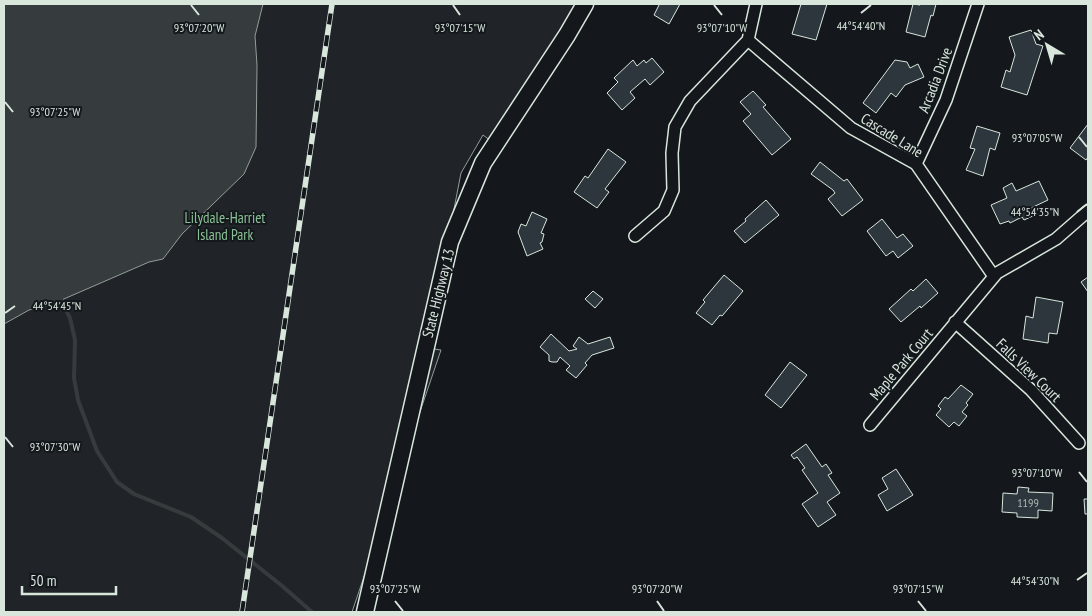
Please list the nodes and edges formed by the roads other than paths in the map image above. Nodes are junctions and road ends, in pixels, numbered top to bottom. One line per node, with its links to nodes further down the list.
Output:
1 (585, 4): 12 (street, State Highway 13)
2 (756, 4): 4 (street)
3 (978, 4): 5 (street, Arcadia Drive)
4 (748, 40): 5 (street, Cascade Lane); 7 (street)
5 (916, 164): 8 (street, Cascade Lane)
6 (1088, 211): 8 (street, Maple Park Court)
7 (635, 236)
8 (997, 273): 9 (street, Maple Park Court)
9 (955, 322): 10 (street, Maple Park Court); 11 (street, Falls View Court)
10 (870, 425)
11 (1079, 443)
12 (365, 612)

